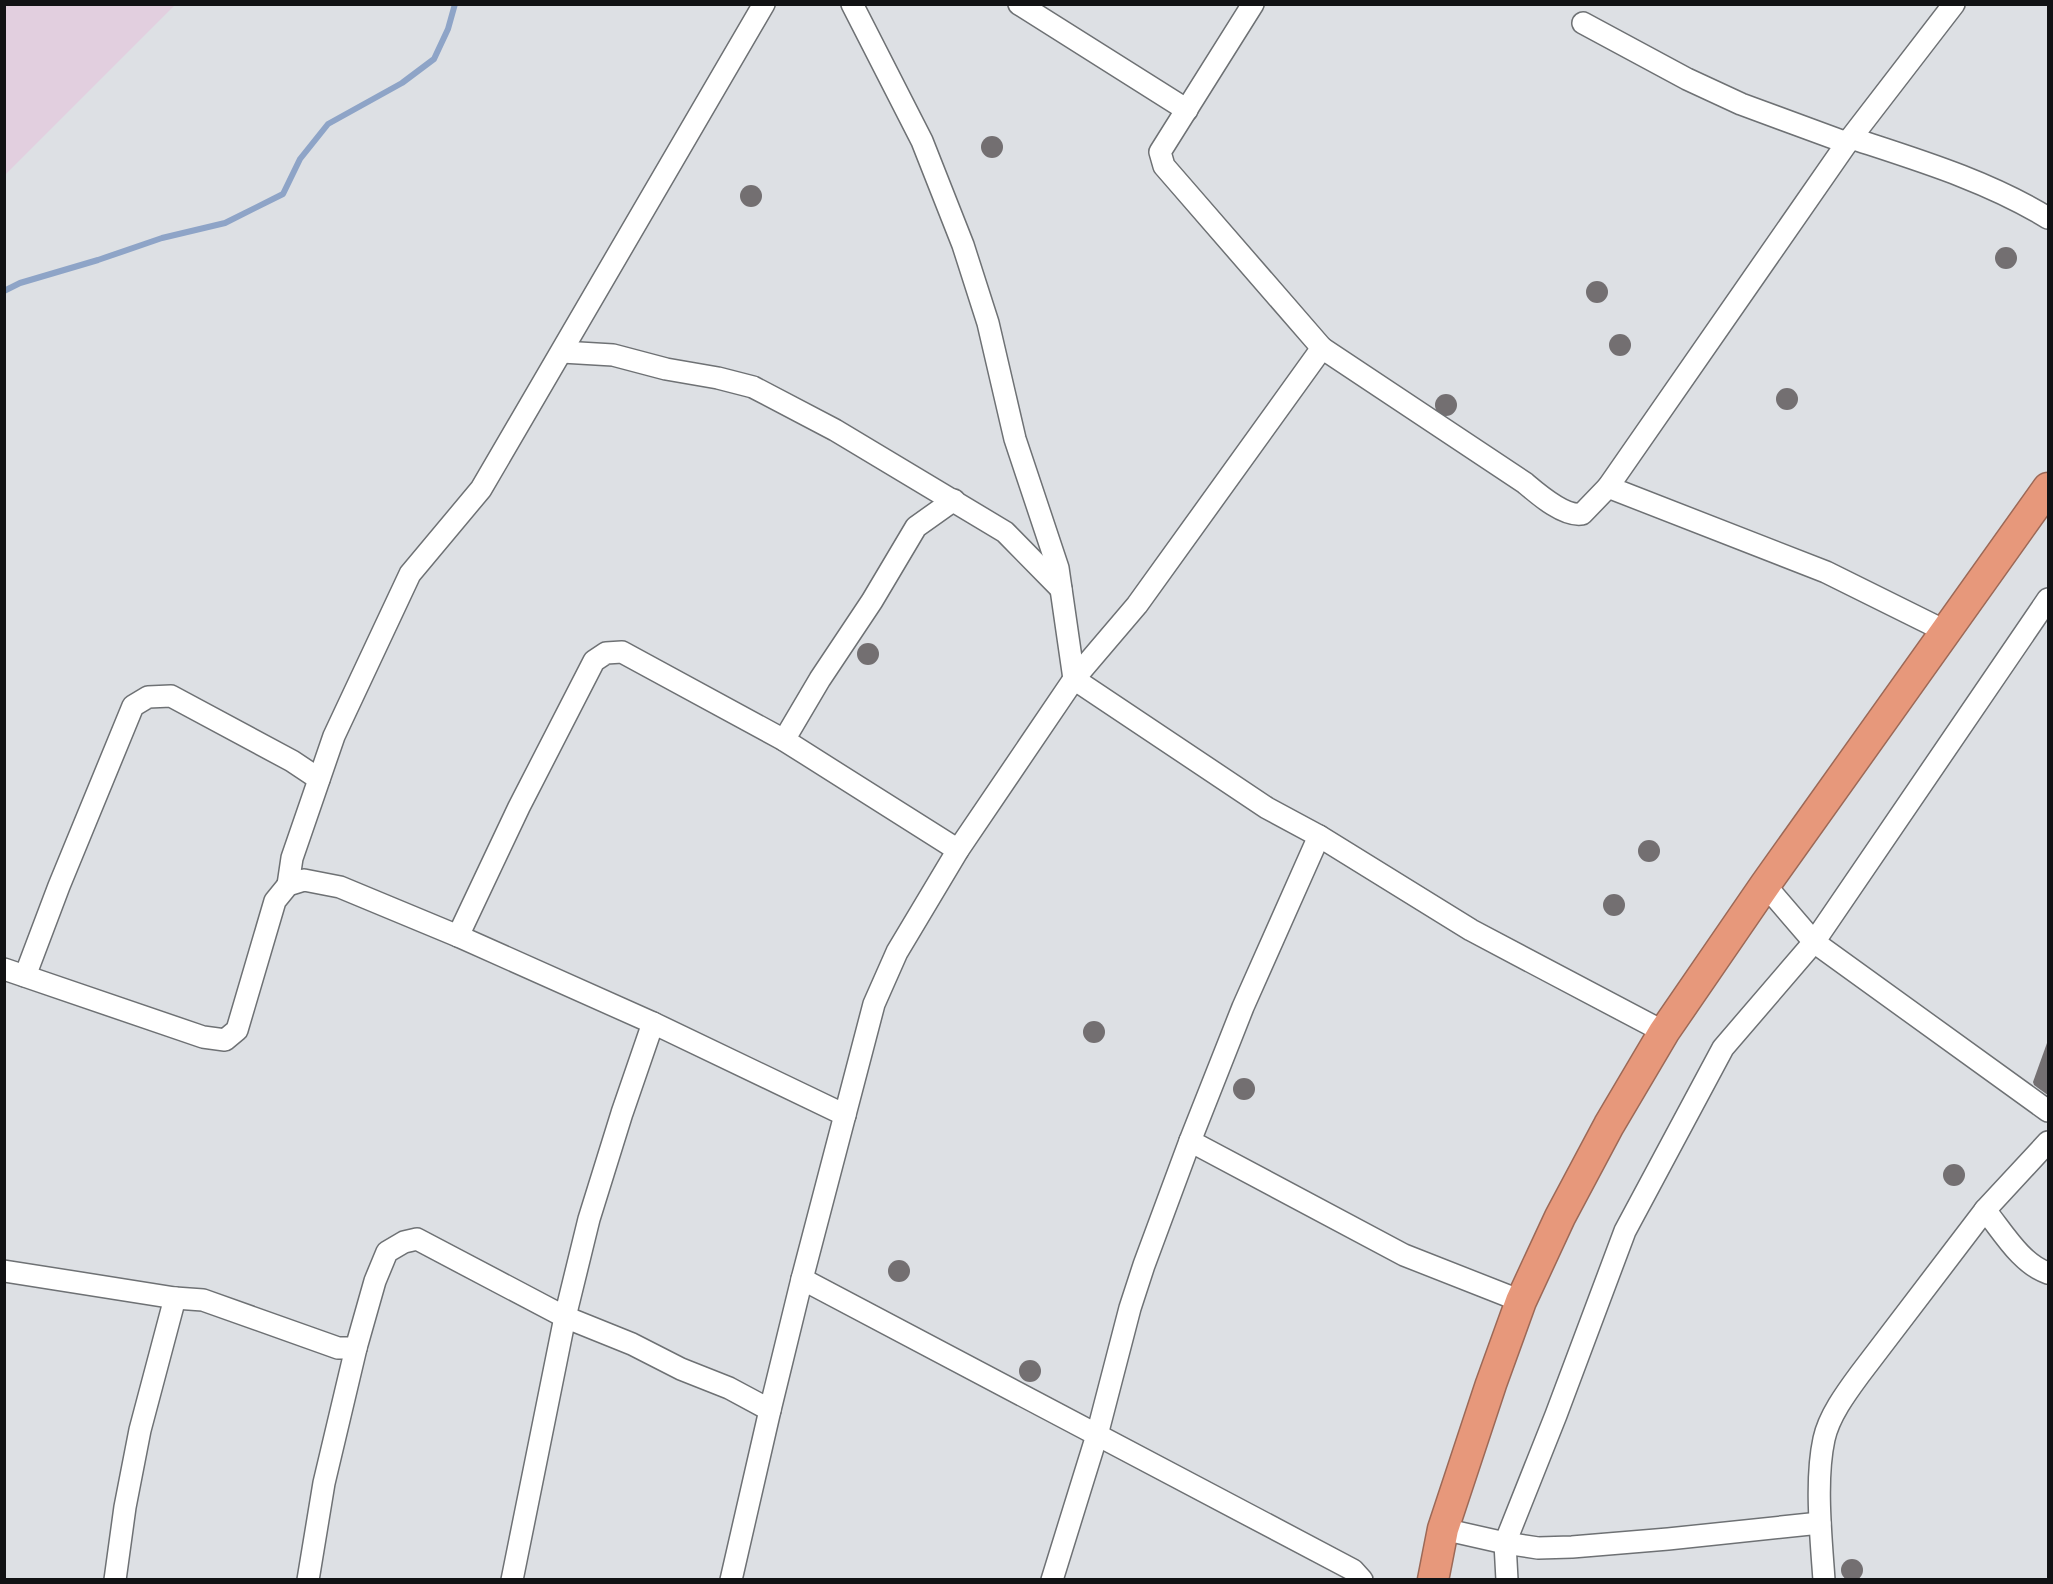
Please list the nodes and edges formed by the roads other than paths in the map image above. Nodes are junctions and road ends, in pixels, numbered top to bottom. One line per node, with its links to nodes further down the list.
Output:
1 (764, 4): 11 (street)
2 (852, 4): 15 (street)
3 (1019, 4): 7 (street)
4 (1253, 4): 7 (street)
5 (1954, 4): 8 (street)
6 (1584, 23): 8 (street)
7 (1187, 110): 10 (street)
8 (1849, 140): 9 (street); 12 (street)
9 (2049, 218)
10 (1322, 348): 12 (street); 18 (street)
11 (562, 352): 14 (street); 20 (street)
12 (1608, 487): 17 (street)
13 (2049, 488): 17 (highway)
14 (954, 500): 15 (street); 19 (street)
15 (1061, 589): 18 (street)
16 (2049, 599): 26 (street)
17 (1947, 632): 24 (highway)
18 (1074, 679): 21 (street); 22 (street)
19 (784, 740): 22 (street); 25 (street)
20 (319, 779): 23 (street); 28 (street)
21 (1319, 836): 30 (street); 33 (street)
22 (958, 850): 32 (street)
23 (288, 885): 25 (street); 28 (street)
24 (1765, 885): 26 (street); 30 (highway)
25 (458, 936): 29 (street)
26 (1814, 942): 31 (street); 47 (street)
27 (4, 969): 28 (street)
28 (25, 976)
29 (653, 1023): 32 (street); 41 (street)
30 (1664, 1032): 40 (highway)
31 (2049, 1111)
32 (846, 1115): 38 (street)
33 (1190, 1141): 40 (street); 44 (street)
34 (2049, 1142): 35 (street)
35 (1985, 1210): 37 (street); 45 (street)
36 (4, 1271): 39 (street)
37 (2049, 1273)
38 (802, 1279): 43 (street); 44 (street)
39 (175, 1298): 42 (street); 49 (street)
40 (1521, 1301): 46 (highway)
41 (565, 1317): 42 (street); 43 (street); 51 (street)
42 (356, 1348): 50 (street)
43 (770, 1410): 52 (street)
44 (1097, 1435): 48 (street); 53 (street)
45 (1820, 1523): 47 (street); 56 (street)
46 (1443, 1529): 47 (street); 54 (highway)
47 (1505, 1543): 55 (street)
48 (1356, 1576)
49 (115, 1580)
50 (308, 1580)
51 (512, 1580)
52 (731, 1580)
53 (1052, 1580)
54 (1433, 1580)
55 (1507, 1580)
56 (1824, 1580)

